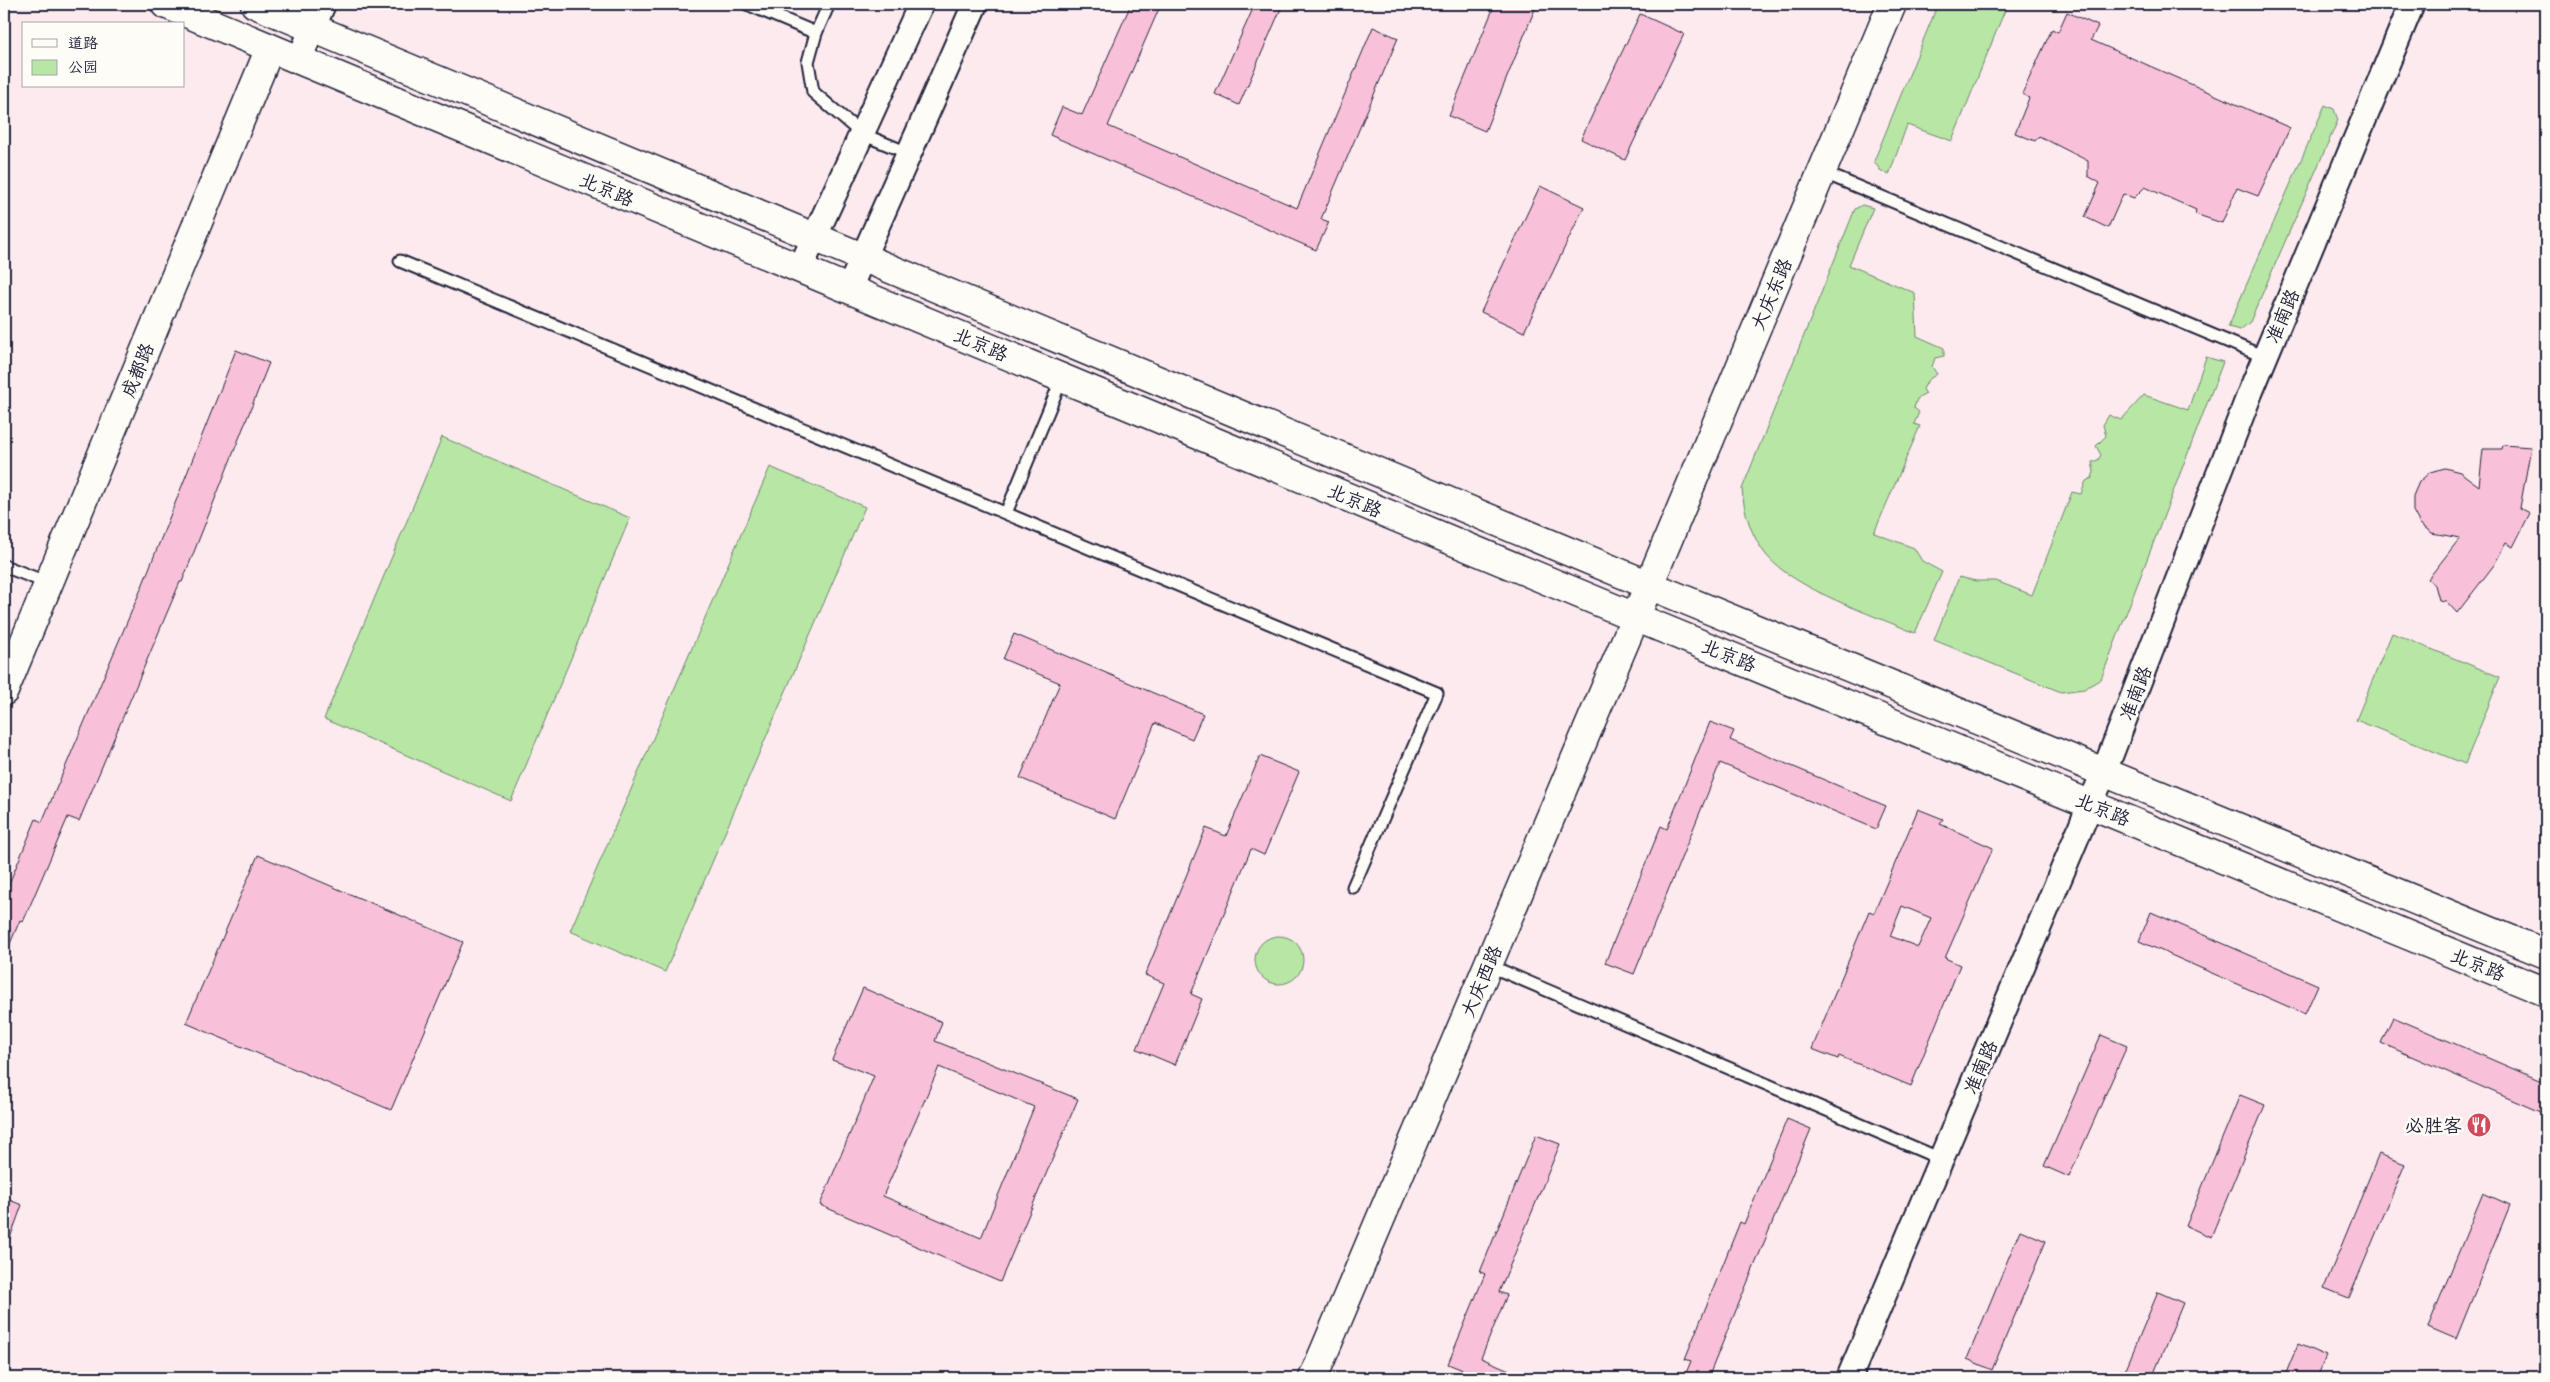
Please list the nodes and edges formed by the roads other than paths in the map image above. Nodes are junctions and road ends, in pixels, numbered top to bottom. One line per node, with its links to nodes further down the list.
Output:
1 (165, 4): 11 (main road, 北京路)
2 (255, 4): 9 (main road, 北京路)
3 (747, 4): 10 (lane)
4 (829, 4): 10 (lane)
5 (921, 4): 13 (street)
6 (975, 4): 14 (street)
7 (1892, 4): 15 (main road, 大庆东路)
8 (2412, 4): 21 (street, 准南路)
9 (318, 16): 12 (street); 16 (main road, 北京路)
10 (816, 33): 13 (lane)
11 (270, 48): 12 (main road, 北京路); 25 (main road, 成都路)
12 (300, 60): 19 (main road, 北京路)
13 (862, 134): 14 (lane); 16 (street)
14 (908, 153): 17 (street)
15 (1822, 172): 21 (lane); 26 (main road, 大庆东路)
16 (815, 237): 17 (main road, 北京路); 19 (street)
17 (863, 257): 20 (street); 26 (main road, 北京路)
18 (400, 261): 23 (lane)
19 (800, 269): 20 (main road, 北京路)
20 (848, 289): 22 (main road, 北京路)
21 (2265, 357): 29 (street, 准南路)
22 (1062, 378): 23 (lane); 27 (main road, 北京路)
23 (1006, 513): 31 (lane)
24 (4, 566): 25 (lane)
25 (48, 583): 28 (main road, 成都路)
26 (1650, 584): 27 (main road, 大庆西路); 29 (main road, 北京路)
27 (1635, 617): 30 (main road, 北京路); 33 (main road, 大庆西路)
28 (4, 691)
29 (2104, 772): 30 (street, 准南路); 32 (main road, 北京路)
30 (2091, 804): 34 (main road, 北京路); 35 (street, 准南路)
31 (1353, 887)
32 (2546, 954)
33 (1488, 965): 35 (lane); 36 (main road, 大庆西路)
34 (2546, 992)
35 (1942, 1159): 37 (street, 准南路)
36 (1313, 1378)
37 (1849, 1378)

